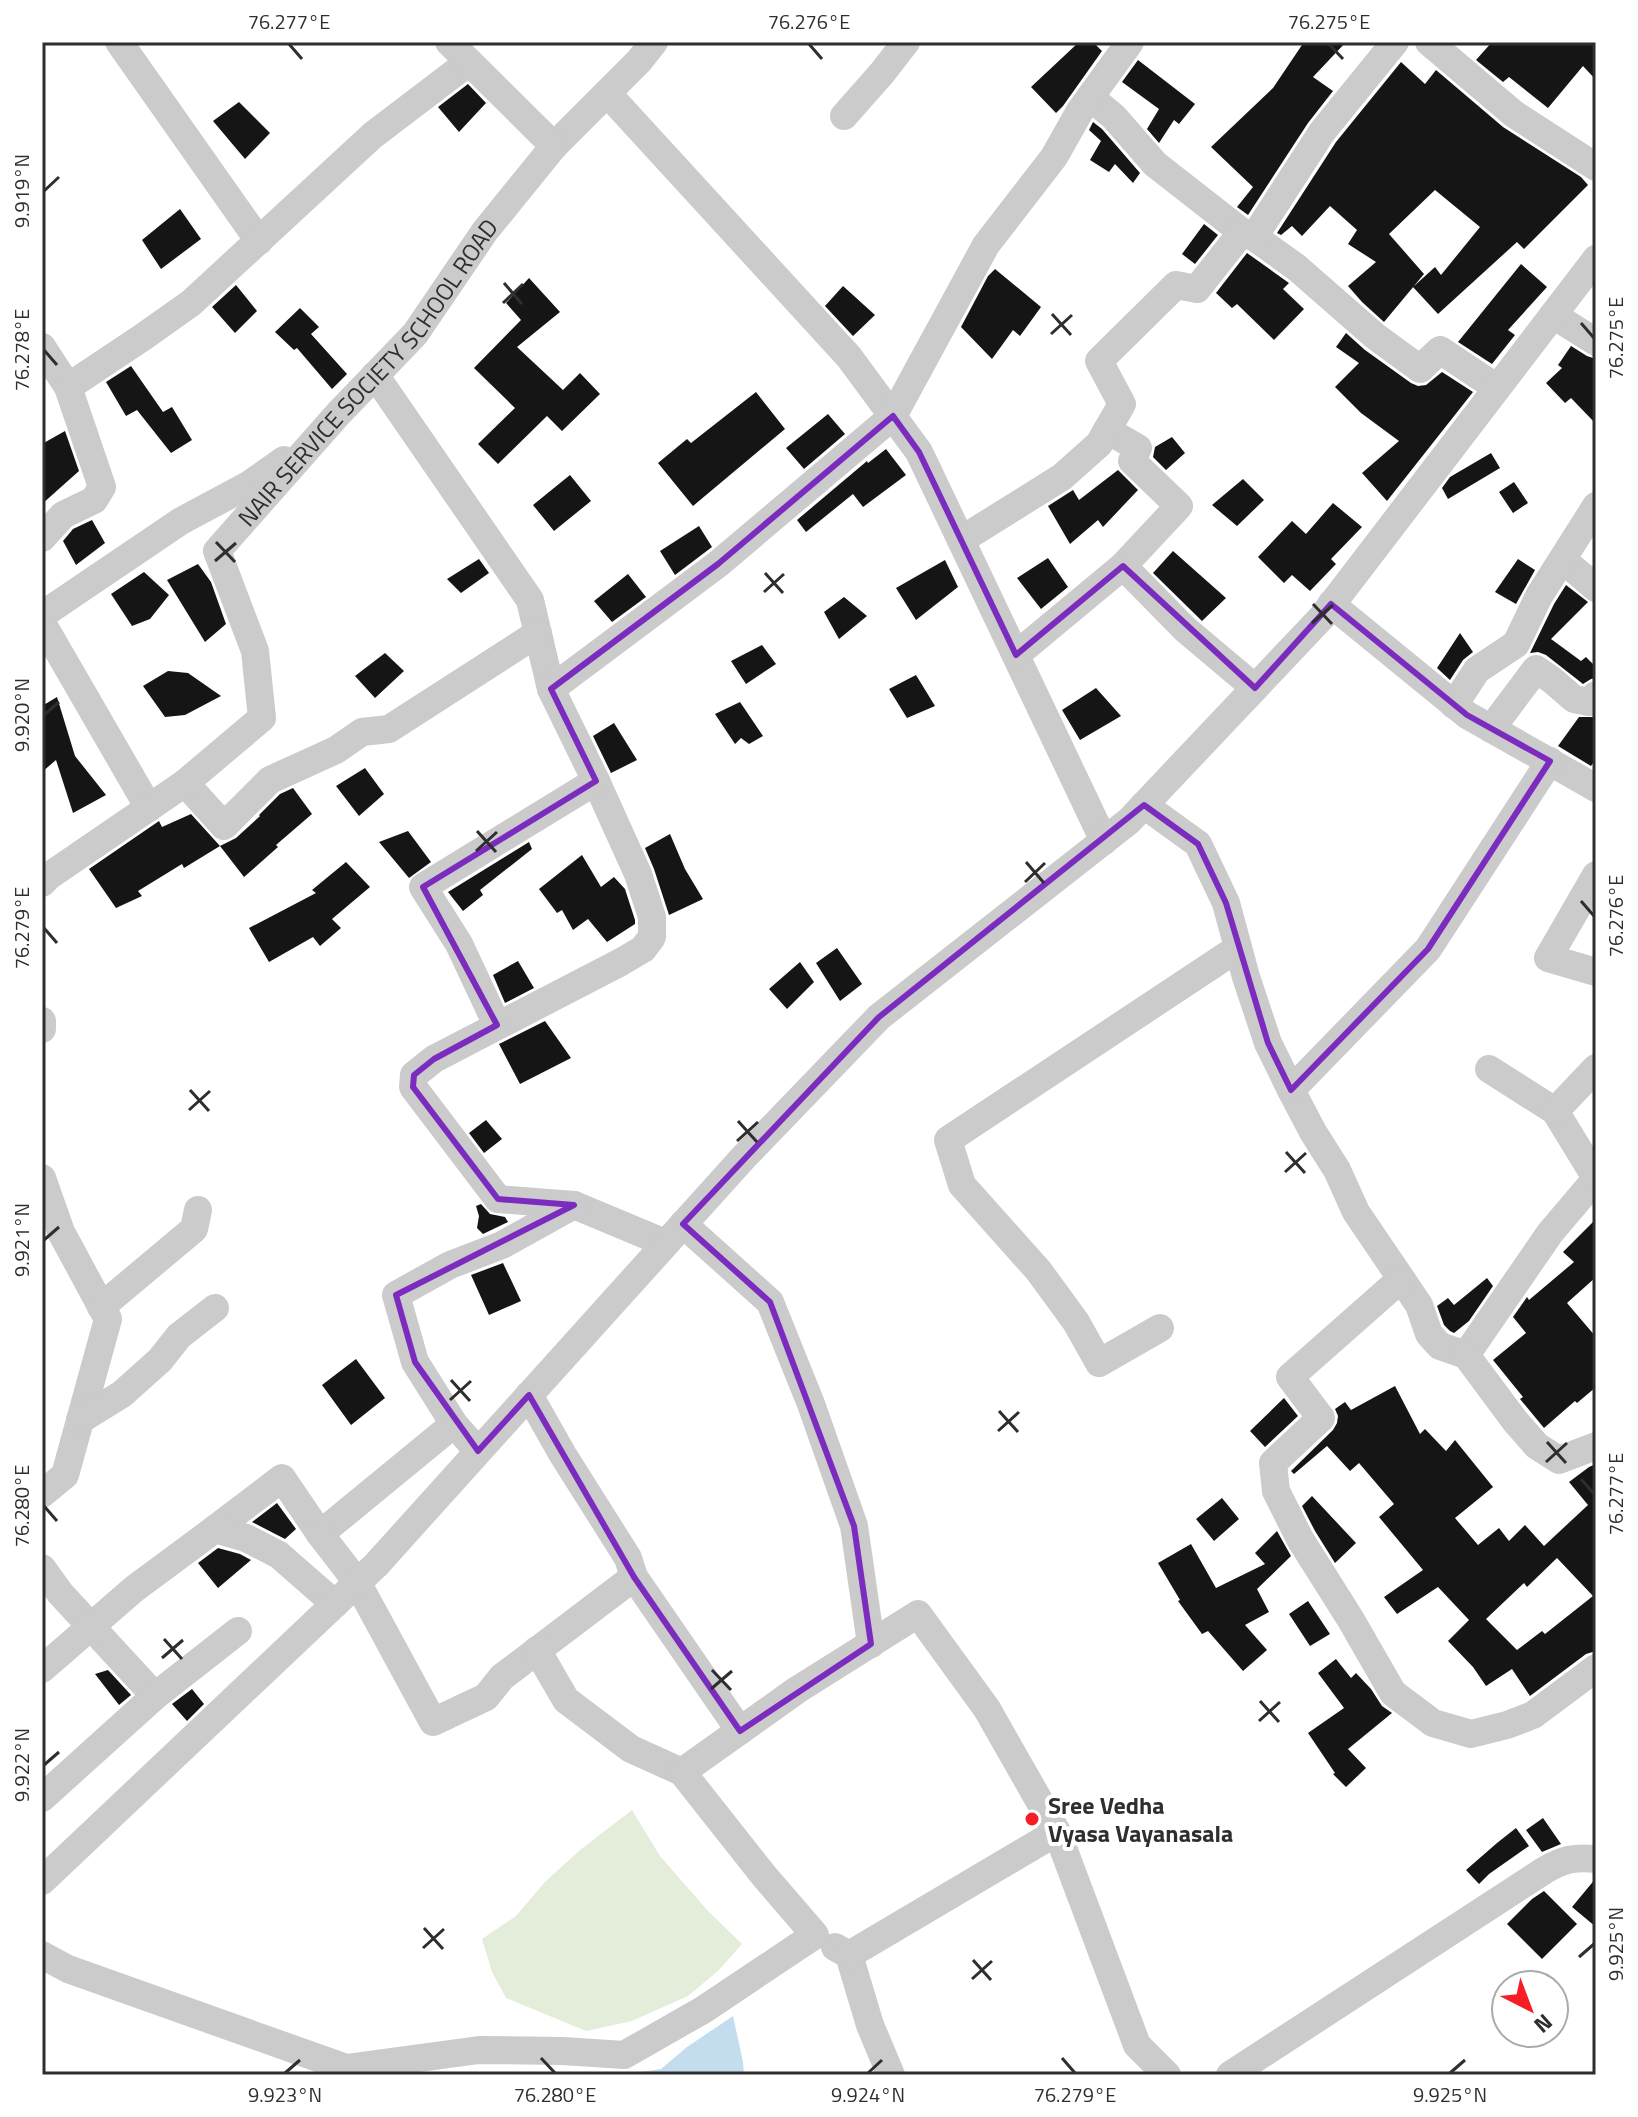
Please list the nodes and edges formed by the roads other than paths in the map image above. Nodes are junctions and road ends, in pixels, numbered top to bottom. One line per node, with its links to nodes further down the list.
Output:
1 (119, 42): 15 (street)
2 (449, 42): 8 (street)
3 (654, 42): 9 (street, NAIR SERVICE SOCIETY SCHOOL ROAD)
4 (906, 42): 11 (street)
5 (1130, 42): 10 (street)
6 (1395, 42): 14 (street)
7 (1429, 42): 13 (street)
8 (469, 62): 12 (street); 15 (street)
9 (607, 93): 12 (street, NAIR SERVICE SOCIETY SCHOOL ROAD); 23 (street)
10 (1090, 97): 14 (street); 23 (street)
11 (844, 116)
12 (554, 146): 20 (street, NAIR SERVICE SOCIETY SCHOOL ROAD)
13 (1596, 167)
14 (1248, 234): 22 (street); 24 (street)
15 (259, 241): 21 (street)
16 (1596, 259): 17 (street)
17 (1553, 315): 18 (street); 22 (street)
18 (1596, 342)
19 (42, 347): 21 (street)
20 (375, 375): 25 (street, NAIR SERVICE SOCIETY SCHOOL ROAD); 35 (street)
21 (68, 387): 27 (street)
22 (1497, 388): 32 (street)
23 (893, 416): 28 (street); 38 (street)
24 (1107, 430): 28 (street); 30 (street)
25 (317, 437): 33 (street); 44 (street, NAIR SERVICE SOCIETY SCHOOL ROAD)
26 (1596, 506): 29 (street)
27 (42, 538)
28 (961, 540): 36 (street)
29 (1563, 560): 31 (street); 40 (street)
30 (1123, 566): 36 (street); 37 (street)
31 (1596, 588)
32 (1331, 604): 37 (street); 40 (street)
33 (42, 615)
34 (42, 623): 47 (street)
35 (538, 633): 38 (street); 44 (street)
36 (1016, 655): 48 (street)
37 (1255, 688): 46 (street)
38 (551, 689): 43 (street)
39 (1596, 695): 41 (street)
40 (1454, 705): 41 (street)
41 (1491, 729): 42 (street)
42 (1550, 761): 45 (street); 58 (street)
43 (596, 781): 54 (street); 54 (street)
44 (185, 783): 47 (street, NAIR SERVICE SOCIETY SCHOOL ROAD)
45 (1596, 788)
46 (1144, 805): 48 (street); 51 (street)
47 (149, 808): 50 (street, NAIR SERVICE SOCIETY SCHOOL ROAD)
48 (1104, 841): 64 (street)
49 (1596, 875): 52 (street)
50 (42, 883)
51 (1238, 948): 58 (street); 69 (street)
52 (1596, 972)
53 (42, 1021): 55 (street)
54 (497, 1025): 62 (street)
55 (42, 1029)
56 (1596, 1068): 59 (street)
57 (1489, 1069): 59 (street)
58 (1291, 1090): 66 (street)
59 (1555, 1111): 61 (street)
60 (42, 1178): 65 (street)
61 (1596, 1181): 70 (street)
62 (574, 1205): 64 (street); 73 (street)
63 (198, 1210): 67 (street)
64 (674, 1234): 71 (street); 85 (street)
65 (52, 1238): 67 (street)
66 (1401, 1279): 70 (street); 87 (street)
67 (101, 1307): 72 (street)
68 (215, 1308): 72 (street)
69 (1160, 1328)
70 (1466, 1355): 74 (street)
71 (529, 1395): 75 (street); 80 (street)
72 (80, 1420): 76 (street)
73 (454, 1424): 75 (street); 78 (street)
74 (1596, 1446)
75 (478, 1451): 81 (street)
76 (42, 1494)
77 (215, 1529): 78 (street); 82 (street); 83 (street)
78 (320, 1534): 81 (street)
79 (42, 1568): 83 (street)
80 (634, 1577): 86 (street); 90 (street)
81 (357, 1582): 82 (street); 86 (street)
82 (335, 1604): 95 (street)
83 (91, 1626): 88 (street); 89 (street)
84 (238, 1631): 89 (street)
85 (871, 1644): 90 (street); 93 (street)
86 (537, 1650): 91 (street)
87 (1596, 1668)
88 (42, 1669)
89 (155, 1696): 92 (street)
90 (740, 1731): 91 (street)
91 (682, 1772): 96 (street)
92 (42, 1798)
93 (1057, 1832): 98 (street); 100 (street)
94 (1596, 1859): 101 (street)
95 (42, 1881)
96 (815, 1935): 97 (street); 98 (street)
97 (42, 1955)
98 (849, 1955): 99 (street)
99 (891, 2075)
100 (1167, 2075)
101 (1230, 2075)

